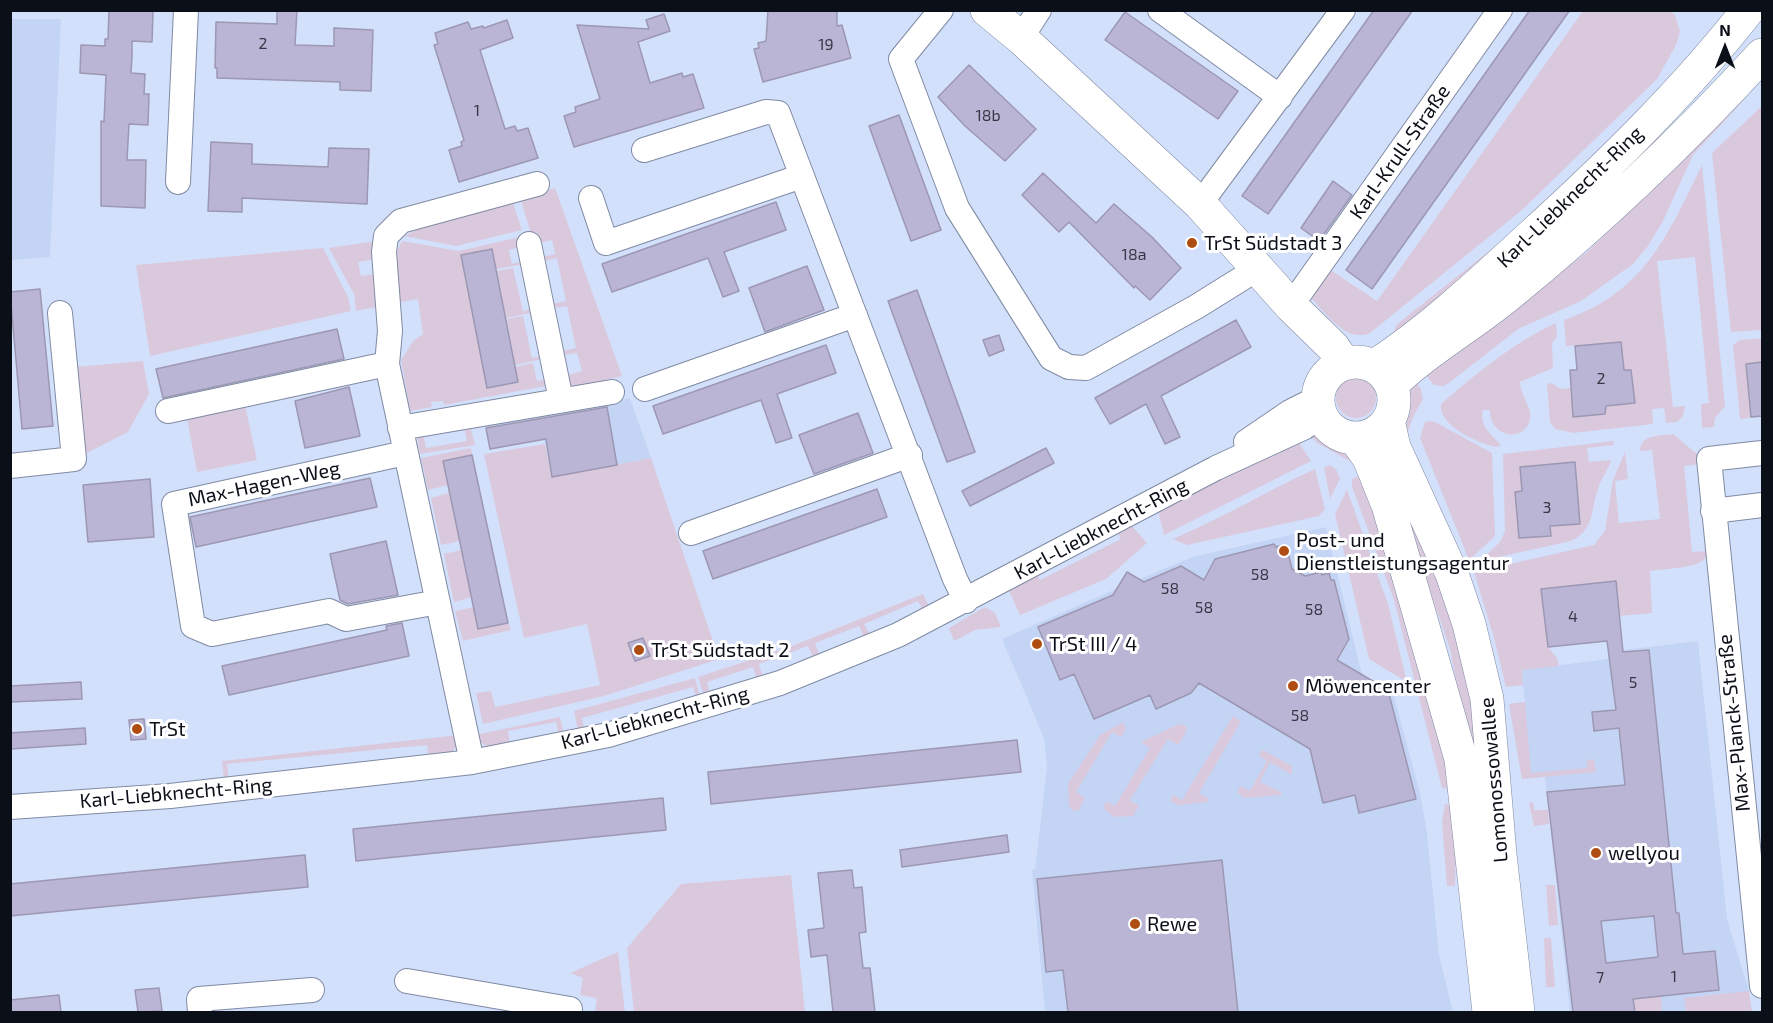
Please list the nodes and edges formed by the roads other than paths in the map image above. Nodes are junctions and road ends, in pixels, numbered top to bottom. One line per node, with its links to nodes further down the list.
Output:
1 (186, 10): 14 (street)
2 (941, 10): 19 (street)
3 (987, 10): 9 (street)
4 (1039, 10): 9 (street)
5 (1160, 10): 11 (street)
6 (1343, 10): 11 (street)
7 (1500, 10): 20 (street, Karl-Krull-Straße)
8 (1743, 21): 24 (street, Karl-Liebknecht-Ring)
9 (1021, 38): 17 (street)
10 (1762, 55): 24 (street, Karl-Liebknecht-Ring)
11 (1280, 97): 17 (street)
12 (644, 150): 13 (street)
13 (802, 176): 16 (street); 22 (street)
14 (178, 182)
15 (537, 184): 23 (street)
16 (591, 198)
17 (1200, 204): 19 (street)
18 (529, 244): 27 (street)
19 (1257, 269): 20 (street)
20 (1296, 299): 24 (street)
21 (60, 313): 35 (street)
22 (855, 315): 25 (street); 34 (street)
23 (387, 364): 28 (street); 30 (street)
24 (1346, 384): 29 (street, Lomonossowallee); 31 (street, Lomonossowallee); 39 (street, Karl-Liebknecht-Ring)
25 (645, 389)
26 (612, 392): 27 (street)
27 (561, 400): 30 (street)
28 (168, 411)
29 (1388, 421): 31 (street); 49 (street, Lomonossowallee)
30 (400, 428): 32 (street)
31 (1355, 438): 48 (street, Lomonossowallee)
32 (405, 453): 40 (street); 40 (street, Max-Hagen-Weg)
33 (1762, 453): 37 (street, Max-Planck-Straße)
34 (910, 455): 38 (street); 39 (street)
35 (10, 466)
36 (1762, 505): 37 (street)
37 (1713, 511): 44 (street, Max-Planck-Straße)
38 (691, 533)
39 (966, 601): 41 (street, Karl-Liebknecht-Ring)
40 (438, 602): 41 (street)
41 (472, 762): 42 (street, Karl-Liebknecht-Ring)
42 (10, 807)
43 (407, 981): 47 (street)
44 (1762, 986)
45 (312, 990): 46 (street)
46 (200, 1012)
47 (569, 1012)
48 (1489, 1012)
49 (1518, 1012)

